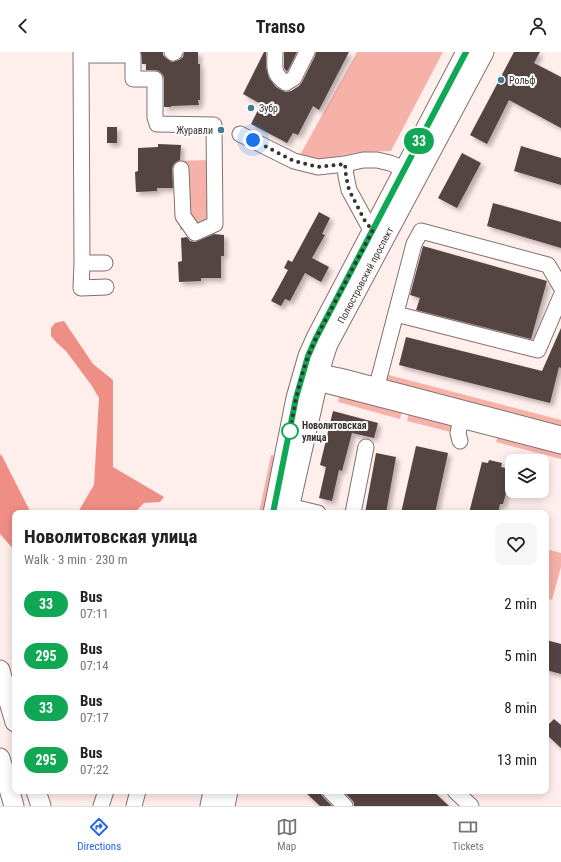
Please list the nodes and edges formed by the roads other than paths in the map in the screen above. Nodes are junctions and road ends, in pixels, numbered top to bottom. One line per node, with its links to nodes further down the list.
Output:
1 (275, 52): 2 (street)
2 (307, 52)
3 (466, 52): 9 (main road, Полюстровский проспект)
4 (484, 52): 9 (main road, Полюстровский проспект)
5 (81, 54): 8 (street); 11 (street)
6 (240, 134): 7 (street)
7 (345, 164): 9 (street); 10 (street)
8 (181, 169)
9 (411, 172): 10 (main road, Полюстровский проспект)
10 (379, 233): 17 (main road, Полюстровский проспект)
11 (82, 263): 12 (street); 13 (street)
12 (105, 263)
13 (106, 286)
14 (561, 287): 16 (street)
15 (561, 296): 16 (street)
16 (396, 314): 18 (street)
17 (313, 377): 18 (street); 25 (main road, Полюстровский проспект)
18 (376, 392): 19 (street)
19 (463, 414): 20 (street); 22 (street)
20 (496, 423): 21 (street); 23 (street)
21 (561, 434)
22 (460, 441)
23 (561, 446)
24 (366, 447): 26 (street)
25 (281, 509)
26 (354, 510)
27 (6, 681): 28 (main road)
28 (12, 710)
29 (1, 763): 36 (main road)
30 (37, 794): 37 (main road)
31 (105, 794): 38 (street)
32 (137, 794): 39 (street)
33 (222, 794): 40 (main road)
34 (333, 794): 41 (street)
35 (458, 794): 42 (street)
36 (14, 806)
37 (41, 806)
38 (101, 806)
39 (134, 806)
40 (210, 806)
41 (345, 806)
42 (471, 806)

